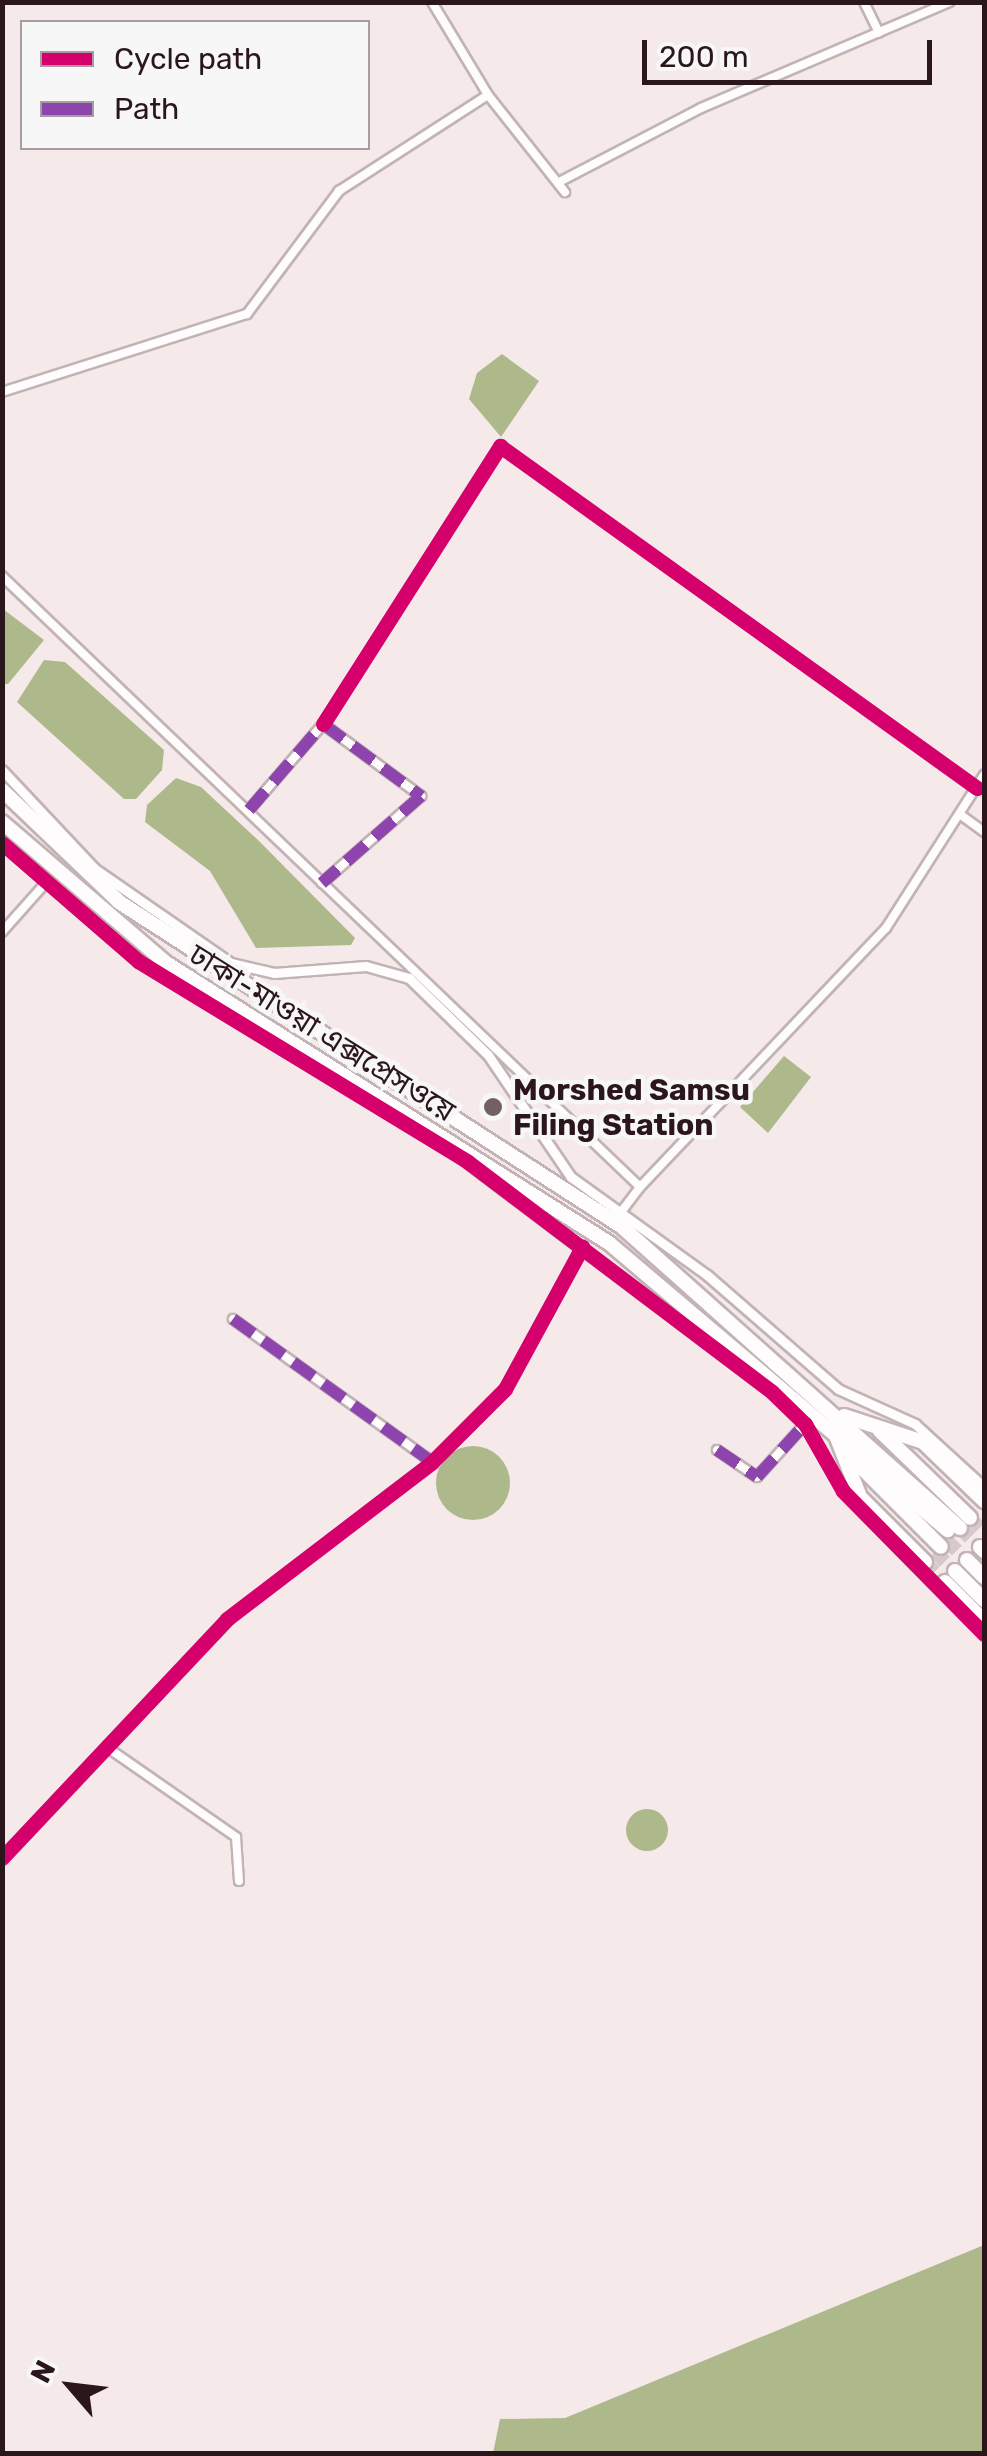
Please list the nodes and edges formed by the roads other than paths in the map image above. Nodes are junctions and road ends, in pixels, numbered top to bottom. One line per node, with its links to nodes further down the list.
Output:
1 (432, 2): 5 (street)
2 (864, 2): 4 (street)
3 (949, 2): 4 (street)
4 (879, 32): 6 (street)
5 (488, 95): 6 (street); 8 (street)
6 (561, 181): 7 (street)
7 (565, 192)
8 (2, 392)
9 (2, 576): 15 (street)
10 (323, 724): 13 (street); 15 (street); 20 (street)
11 (2, 770): 24 (street)
12 (984, 775): 13 (street)
13 (977, 788): 16 (street)
14 (2, 790): 29 (highway, ঢাকা-মাওয়া এক্সপ্রেসওয়ে)
15 (249, 810): 20 (street)
16 (961, 815): 18 (street); 23 (street)
17 (2, 822): 29 (highway, ঢাকা-মাওয়া এক্সপ্রেসওয়ে)
18 (984, 832)
19 (2, 843): 21 (street)
20 (322, 883): 23 (street)
21 (43, 886): 22 (street); 25 (street)
22 (2, 932)
23 (640, 1187): 24 (street)
24 (621, 1212): 32 (street)
25 (582, 1247): 27 (street); 31 (street)
26 (233, 1319): 31 (street)
27 (805, 1424): 30 (street); 40 (street)
28 (868, 1424): 29 (highway, ঢাকা-মাওয়া এক্সপ্রেসওয়ে); 33 (highway, ঢাকা-মাওয়া এক্সপ্রেসওয়ে); 33 (highway, ঢাকা-মাওয়া এক্সপ্রেসওয়ে)
29 (837, 1430): 33 (highway, ঢাকা-মাওয়া এক্সপ্রেসওয়ে); 33 (highway, ঢাকা-মাওয়া এক্সপ্রেসওয়ে); 33 (highway, ঢাকা-মাওয়া এক্সপ্রেসওয়ে)
30 (717, 1450)
31 (432, 1462): 41 (street)
32 (984, 1487)
33 (956, 1532)
34 (967, 1564): 35 (highway); 36 (highway); 37 (highway); 38 (highway); 39 (highway)
35 (984, 1576)
36 (984, 1591)
37 (984, 1600)
38 (984, 1611)
39 (984, 1621)
40 (984, 1634)
41 (108, 1748): 42 (street); 43 (street)
42 (2, 1858)
43 (239, 1880)

